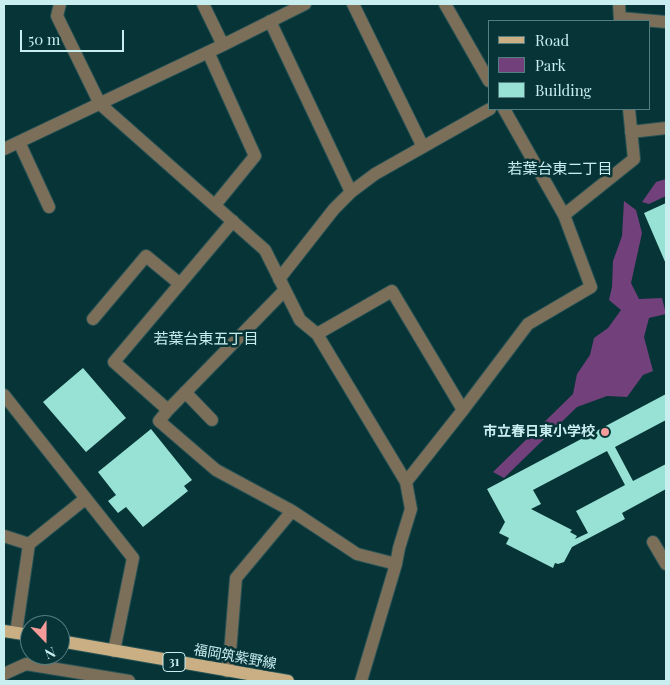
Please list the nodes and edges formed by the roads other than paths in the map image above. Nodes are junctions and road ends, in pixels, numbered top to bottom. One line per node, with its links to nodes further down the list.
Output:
1 (60, 4): 15 (street)
2 (203, 4): 12 (street)
3 (305, 4): 9 (street)
4 (354, 4): 22 (street)
5 (445, 4): 14 (street)
6 (619, 4): 7 (street)
7 (620, 19): 8 (street)
8 (635, 20)
9 (270, 21): 12 (street); 24 (street)
10 (650, 21): 11 (street)
11 (666, 22)
12 (223, 45): 13 (street)
13 (208, 52): 15 (street); 25 (street)
14 (488, 79)
15 (100, 104): 21 (street); 25 (street)
16 (488, 110): 22 (street)
17 (505, 110): 27 (street)
18 (629, 110): 20 (street)
19 (666, 128): 20 (street)
20 (631, 132): 27 (street)
21 (19, 142): 23 (street); 26 (street)
22 (423, 147): 24 (street)
23 (4, 149)
24 (351, 192): 30 (street)
25 (215, 206): 28 (street)
26 (49, 207)
27 (564, 215): 36 (street)
28 (233, 221): 29 (street); 30 (street)
29 (180, 284): 31 (street); 35 (street)
30 (282, 285): 32 (street); 33 (street)
31 (93, 319)
32 (317, 334): 36 (street); 38 (street)
33 (185, 392): 35 (street); 37 (street)
34 (5, 400): 39 (street)
35 (168, 410): 40 (street)
36 (463, 410): 38 (street)
37 (212, 420)
38 (406, 482): 44 (street)
39 (85, 498): 43 (street); 48 (street)
40 (292, 511): 44 (street); 49 (street)
41 (4, 536): 43 (street)
42 (653, 542): 45 (street)
43 (29, 544): 46 (street)
44 (396, 564): 53 (street)
45 (666, 564)
46 (10, 632)
47 (70, 643): 48 (main road, 福岡筑紫野線 / 31)
48 (114, 651): 49 (main road, 福岡筑紫野線 / 31)
49 (228, 671): 52 (main road, 福岡筑紫野線 / 31)
50 (4, 674): 51 (street)
51 (129, 681)
52 (288, 681)
53 (361, 681)

